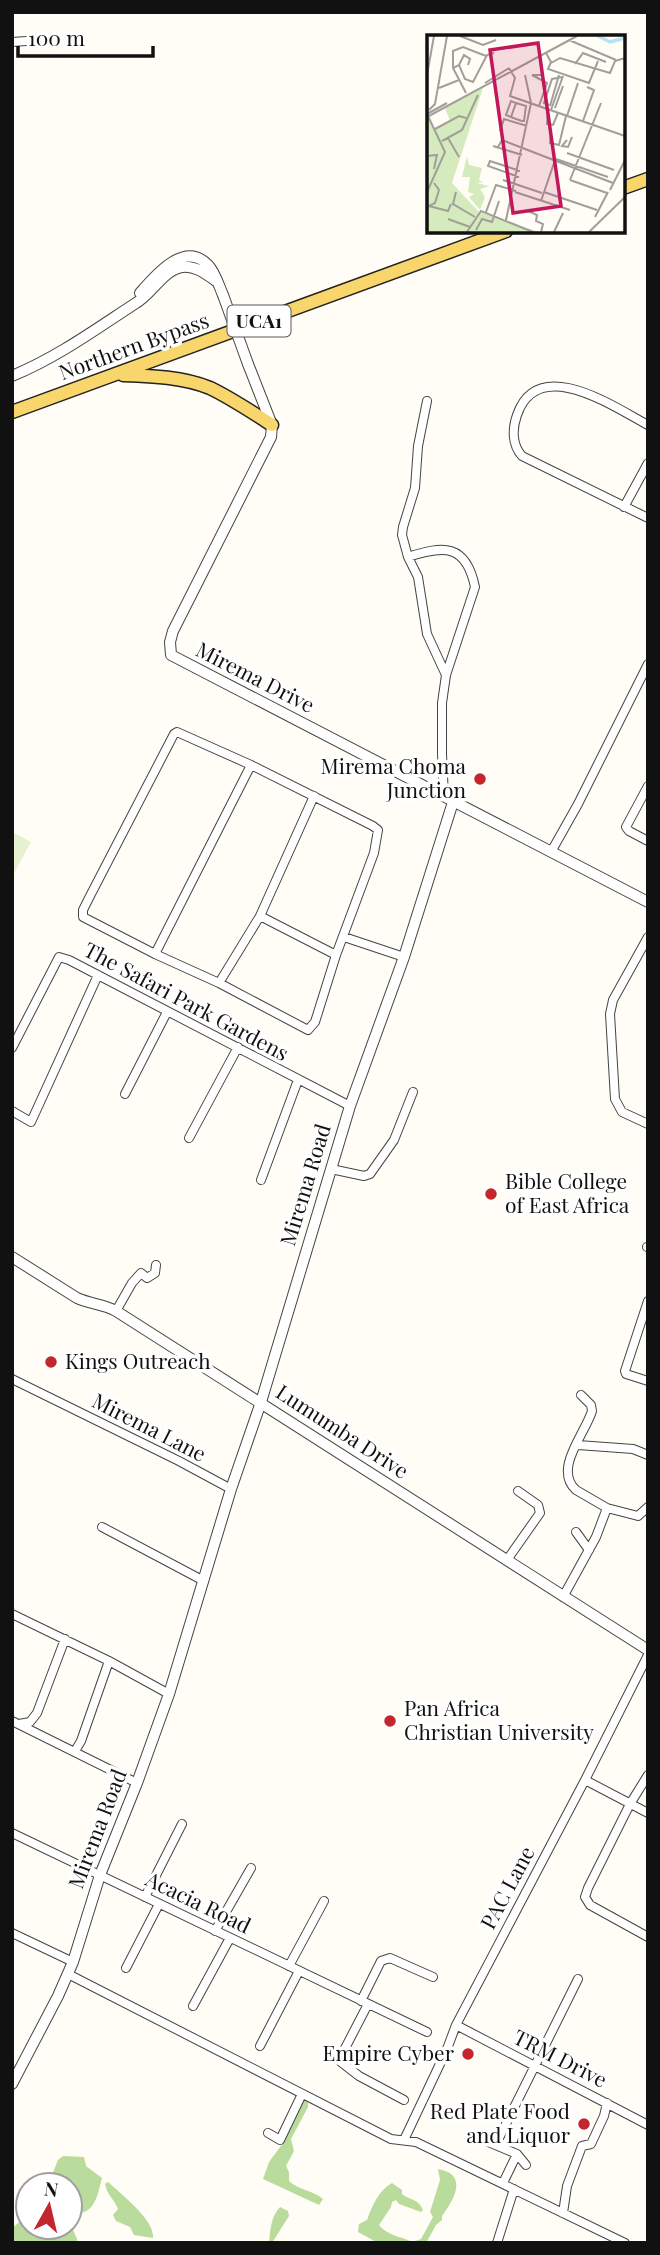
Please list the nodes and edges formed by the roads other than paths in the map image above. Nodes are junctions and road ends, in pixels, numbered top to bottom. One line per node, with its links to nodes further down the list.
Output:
1 (41, 40): 2 (street)
2 (12, 41)
3 (648, 179): 4 (main road)
4 (625, 187)
5 (501, 233): 6 (main road, Northern Bypass / UCA1)
6 (116, 375): 9 (main road, Northern Bypass / UCA1); 10 (main road)
7 (12, 376): 10 (street, bridge)
8 (427, 401): 15 (street)
9 (12, 412)
10 (272, 425): 21 (street, Mirema Drive)
11 (648, 425): 13 (street)
12 (648, 463): 13 (street)
13 (624, 507): 14 (street)
14 (648, 518)
15 (408, 557): 17 (street); 17 (street, Mirema Road)
16 (648, 664): 23 (street)
17 (446, 676): 21 (street, Mirema Road)
18 (251, 765): 20 (street, The Safari Park Gardens); 28 (street, The Safari Park Gardens); 28 (street, The Safari Park Gardens)
19 (648, 786): 22 (street)
20 (314, 796): 25 (street, The Safari Park Gardens); 26 (street, The Safari Park Gardens)
21 (448, 800): 23 (street, Mirema Drive); 30 (street, Mirema Road)
22 (648, 841)
23 (551, 852): 24 (street, Mirema Drive)
24 (648, 902)
25 (260, 916): 29 (street); 32 (street, The Safari Park Gardens)
26 (344, 937): 29 (street, The Safari Park Gardens); 30 (street)
27 (648, 937): 41 (street)
28 (155, 954): 32 (street, The Safari Park Gardens)
29 (336, 955): 32 (street, The Safari Park Gardens)
30 (404, 957): 39 (street, Mirema Road)
31 (98, 975): 33 (street, The Safari Park Gardens); 35 (street, The Safari Park Gardens); 40 (street)
32 (219, 983)
33 (167, 1012): 34 (street, The Safari Park Gardens); 38 (street)
34 (238, 1047): 36 (street, The Safari Park Gardens); 42 (street)
35 (12, 1048)
36 (298, 1080): 39 (street, The Safari Park Gardens); 44 (street)
37 (413, 1092): 43 (street)
38 (125, 1094)
39 (350, 1106): 43 (street, Mirema Road)
40 (12, 1111)
41 (648, 1124)
42 (190, 1138)
43 (331, 1169): 52 (street, Mirema Road)
44 (261, 1180)
45 (12, 1257): 48 (street, Lumumba Drive)
46 (156, 1265): 48 (street)
47 (648, 1301): 50 (street)
48 (116, 1311): 52 (street, Lumumba Drive)
49 (12, 1379): 55 (street, Mirema Lane)
50 (648, 1381)
51 (580, 1395): 53 (street)
52 (261, 1402): 55 (street, Mirema Road); 62 (street, Lumumba Drive)
53 (578, 1445): 54 (street); 58 (street)
54 (648, 1455)
55 (231, 1489): 63 (street, Mirema Road)
56 (518, 1491): 62 (street)
57 (648, 1507): 58 (street)
58 (607, 1508): 61 (street)
59 (102, 1527): 63 (street)
60 (576, 1532): 61 (street)
61 (589, 1550): 64 (street)
62 (507, 1560): 64 (street, Lumumba Drive)
63 (204, 1581): 69 (street, Mirema Road)
64 (563, 1597): 67 (street, Lumumba Drive)
65 (12, 1614): 66 (street)
66 (65, 1639): 68 (street); 70 (street)
67 (647, 1650): 73 (street, PAC Lane)
68 (109, 1661): 69 (street); 71 (street)
69 (169, 1694): 74 (street, Mirema Road)
70 (15, 1723): 71 (street)
71 (75, 1751): 74 (street)
72 (648, 1775): 75 (street)
73 (585, 1780): 75 (street); 97 (street, PAC Lane)
74 (137, 1783): 80 (street, Mirema Road)
75 (630, 1804): 76 (street); 86 (street)
76 (648, 1813)
77 (182, 1824): 81 (street)
78 (12, 1833): 80 (street, Acacia Road)
79 (251, 1868): 84 (street)
80 (100, 1875): 81 (street, Acacia Road); 88 (street, Mirema Road)
81 (145, 1897): 83 (street, Acacia Road)
82 (324, 1901): 89 (street)
83 (159, 1904): 84 (street, Acacia Road); 90 (street)
84 (215, 1931): 87 (street, Acacia Road)
85 (12, 1933): 88 (street)
86 (648, 1937)
87 (229, 1938): 89 (street, Acacia Road); 96 (street)
88 (73, 1962): 92 (street, Mirema Road)
89 (289, 1966): 91 (street, Acacia Road)
90 (126, 1968)
91 (299, 1971): 95 (street, Acacia Road); 99 (street)
92 (68, 1974): 101 (street, Mirema Road); 102 (street)
93 (433, 1977): 95 (street)
94 (578, 1979): 100 (street)
95 (365, 2003): 98 (street, Acacia Road); 103 (street)
96 (193, 2006)
97 (456, 2025): 100 (street, TRM Drive); 108 (street, PAC Lane)
98 (427, 2032)
99 (260, 2046)
100 (534, 2066): 104 (street, TRM Drive); 109 (street)
101 (12, 2084)
102 (302, 2094): 106 (street); 108 (street)
103 (404, 2100)
104 (607, 2103): 105 (street, TRM Drive); 114 (street)
105 (648, 2125)
106 (268, 2133)
107 (474, 2136): 109 (street)
108 (404, 2140): 112 (street)
109 (496, 2144): 110 (street)
110 (517, 2154): 111 (street); 112 (street)
111 (526, 2165)
112 (503, 2183): 113 (street)
113 (514, 2189): 114 (street); 115 (street)
114 (563, 2213): 116 (street)
115 (497, 2243)
116 (625, 2243)

